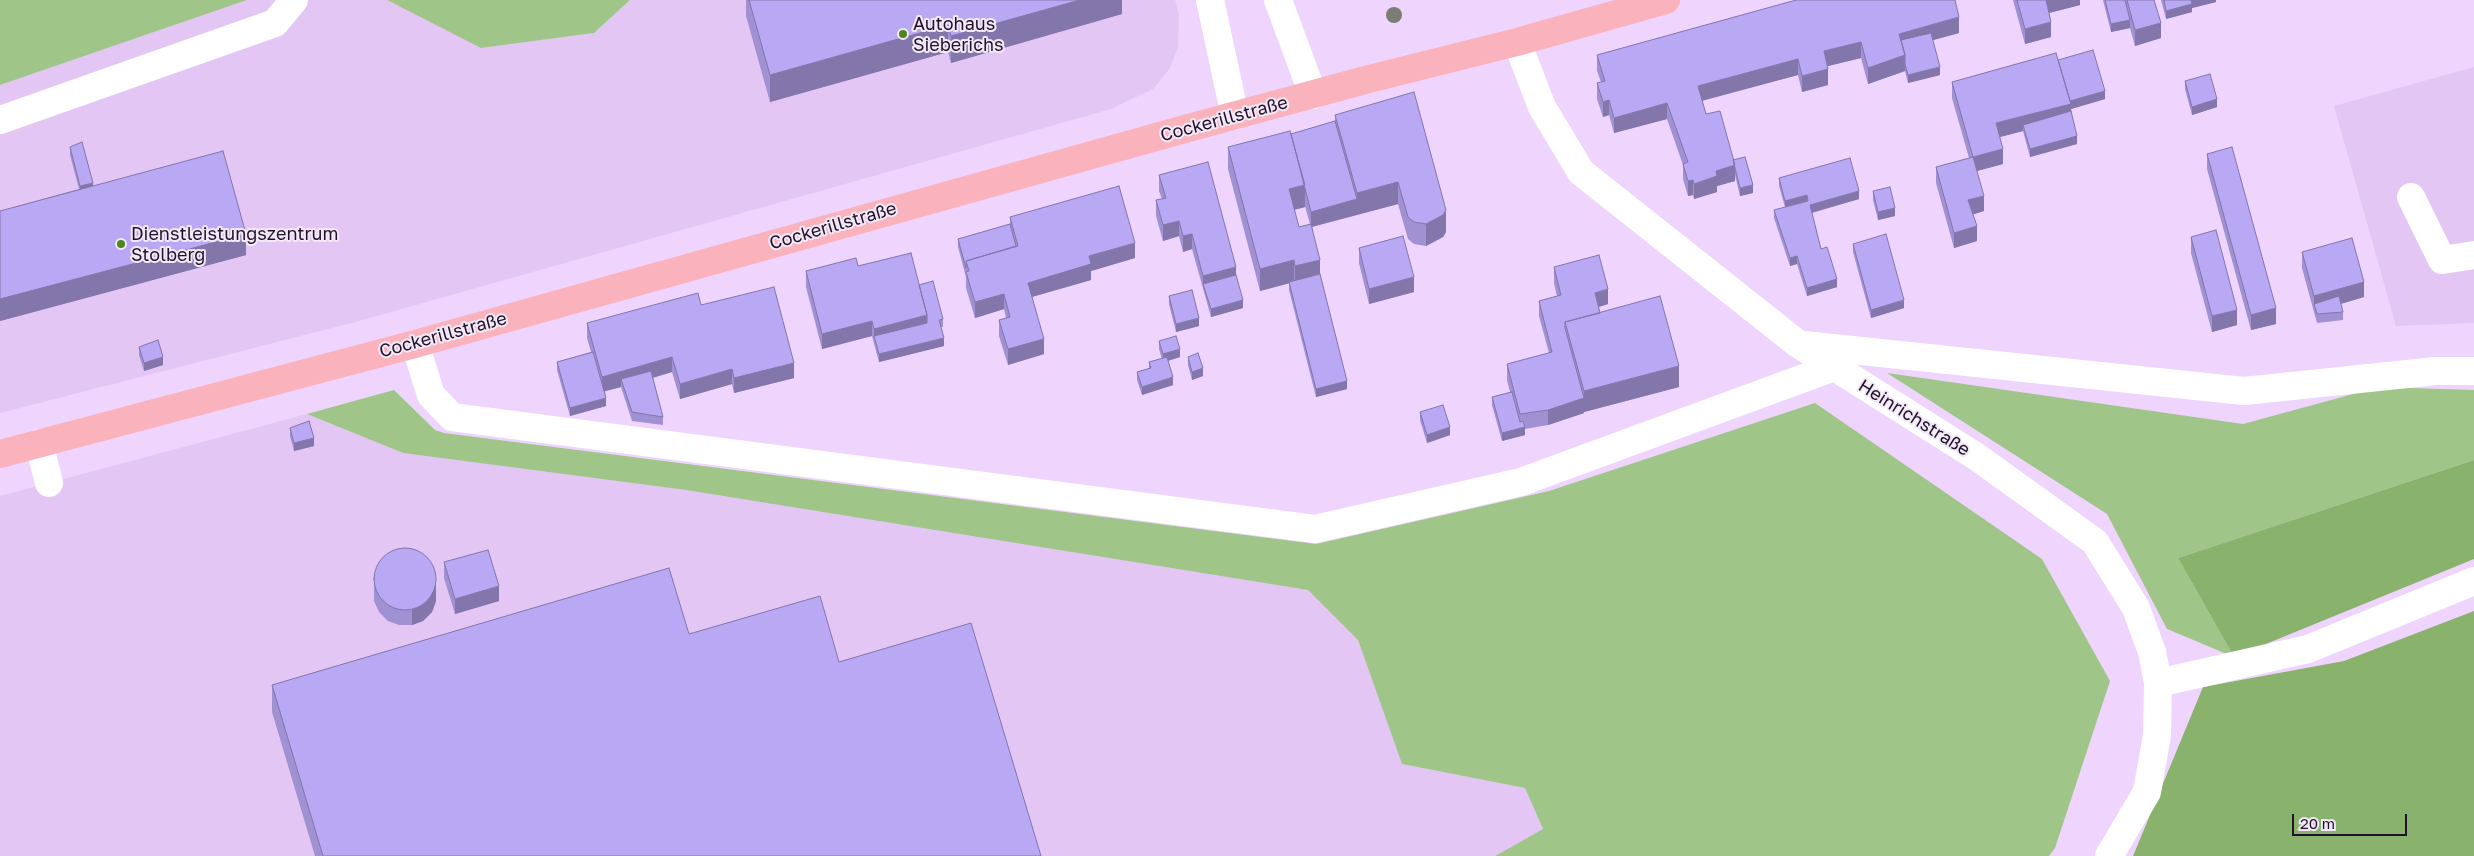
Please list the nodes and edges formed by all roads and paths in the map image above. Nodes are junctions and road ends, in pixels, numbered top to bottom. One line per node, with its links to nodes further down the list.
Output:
1 (294, 0): 8 (street)
2 (1210, 0): 7 (street)
3 (1278, 0): 6 (street)
4 (1666, 0): 5 (main road, Cockerillstraße)
5 (1517, 42): 6 (main road, Cockerillstraße); 12 (street, Heinrichstraße)
6 (1313, 95): 7 (main road, Cockerillstraße)
7 (1235, 116): 11 (main road, Cockerillstraße)
8 (0, 120)
9 (2411, 198): 10 (street)
10 (2474, 255)
11 (415, 344): 13 (street); 15 (main road, Cockerillstraße)
12 (1798, 344): 13 (street, Heinrichstraße); 14 (street)
13 (1834, 367): 19 (street, Heinrichstraße)
14 (2474, 371)
15 (39, 443): 16 (main road, Cockerillstraße); 17 (street)
16 (0, 454)
17 (49, 483)
18 (2474, 581): 19 (street)
19 (2158, 684): 20 (street, Heinrichstraße)
20 (2109, 856)

